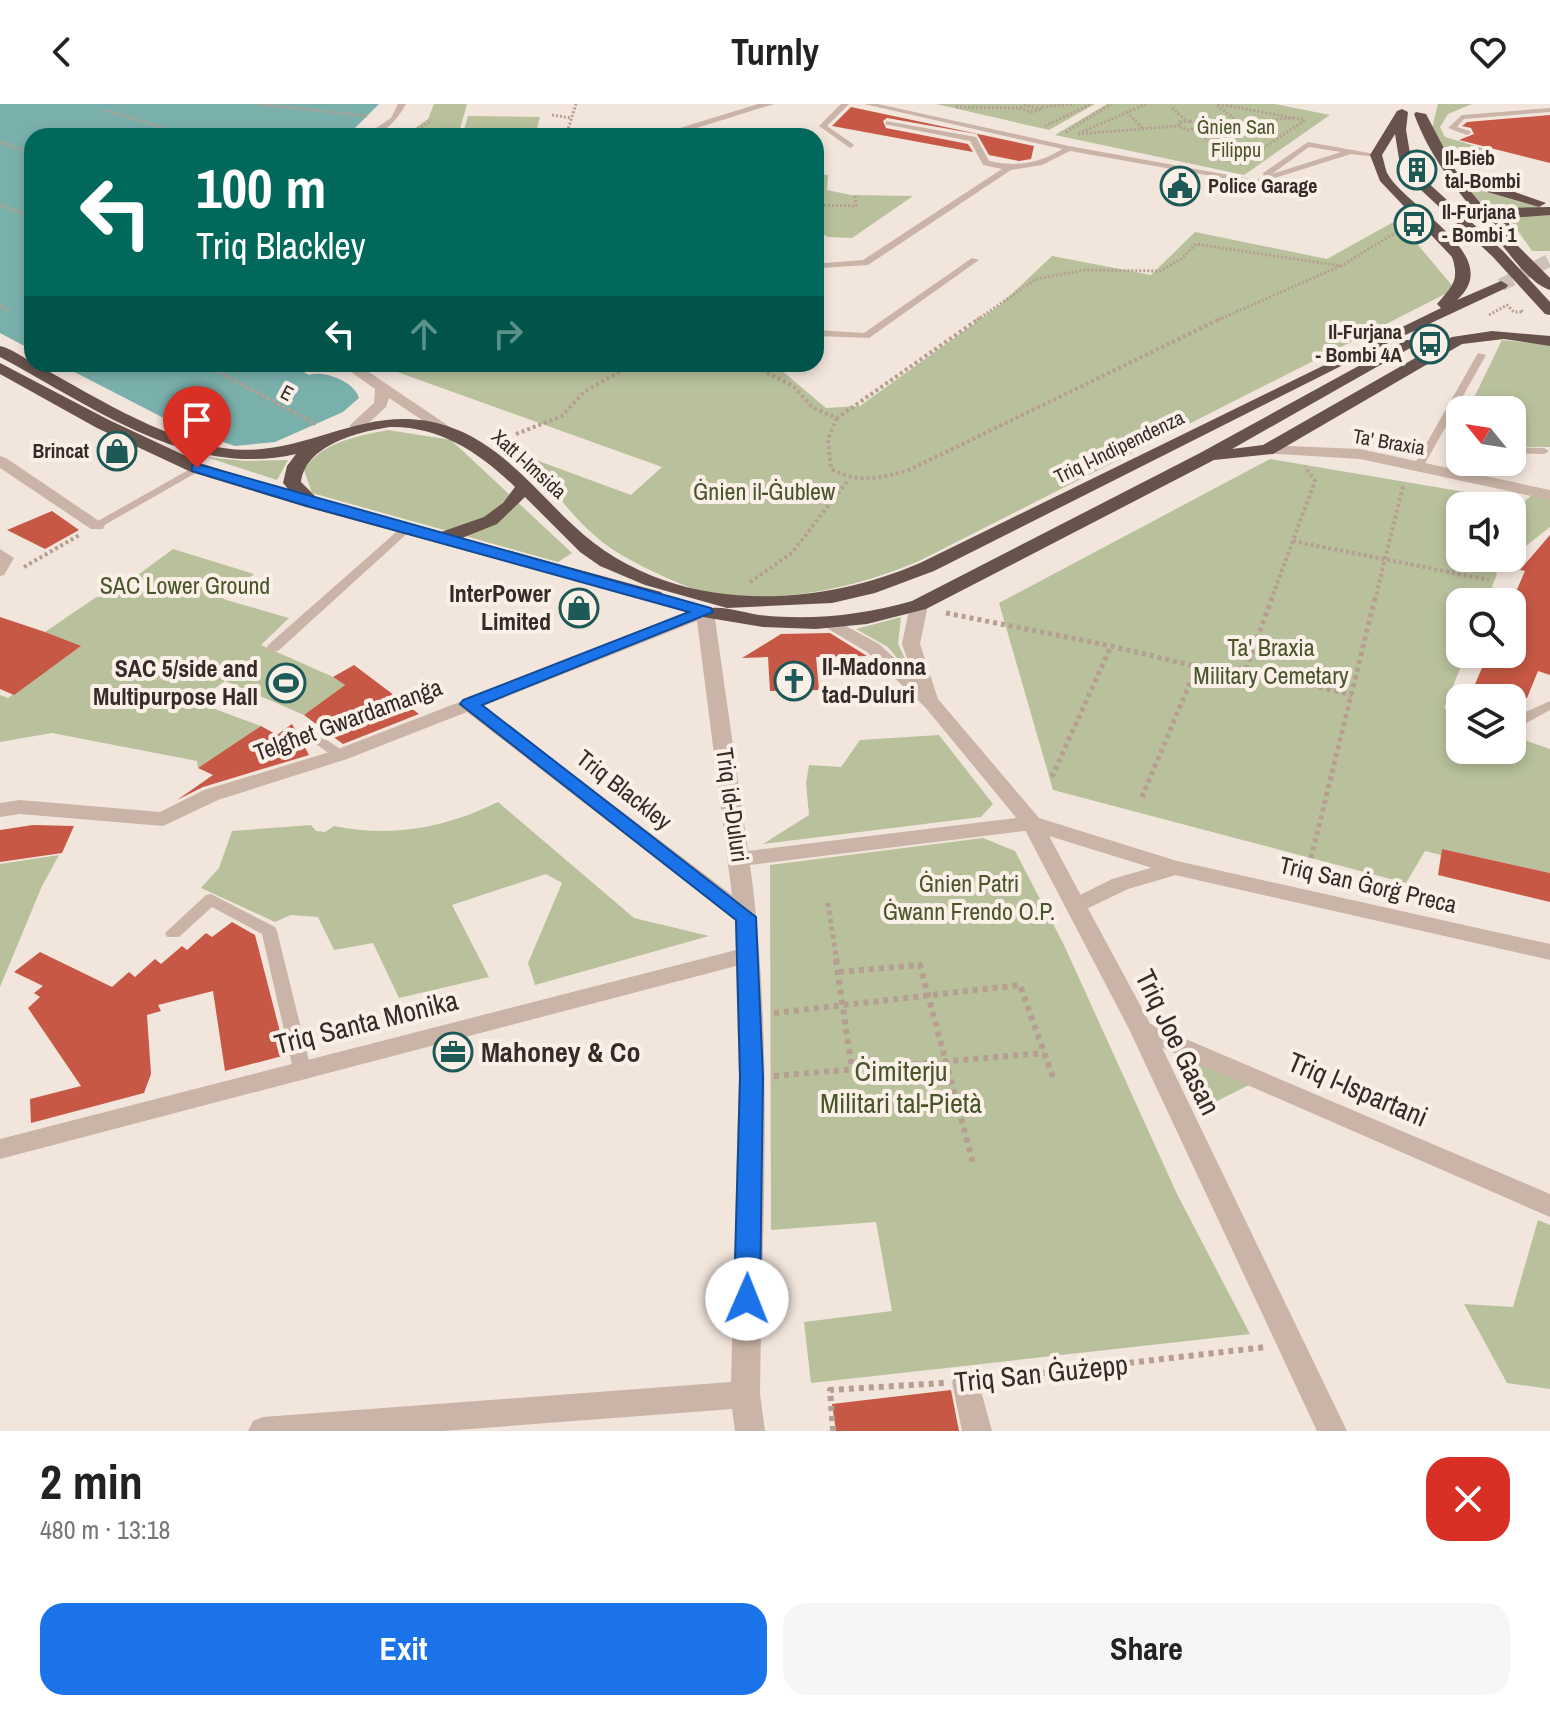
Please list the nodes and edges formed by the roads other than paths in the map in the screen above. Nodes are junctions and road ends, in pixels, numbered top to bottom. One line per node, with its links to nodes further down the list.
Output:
1 (402, 104): 11 (lane)
2 (769, 104): 12 (street)
3 (845, 104): 14 (lane)
4 (868, 104): 15 (lane)
5 (1403, 108): 18 (highway); 26 (highway)
6 (1421, 109): 16 (highway); 20 (highway)
7 (1550, 110): 8 (lane)
8 (1534, 112): 10 (lane); 13 (lane)
9 (889, 123): 19 (lane)
10 (1550, 123)
11 (380, 128)
12 (686, 128)
13 (1467, 133)
14 (850, 146)
15 (1069, 148): 19 (lane); 23 (lane)
16 (1419, 148)
17 (1351, 152): 18 (lane); 23 (lane); 23 (lane)
18 (1376, 155): 22 (highway)
19 (1007, 169): 28 (lane)
20 (1450, 173): 24 (highway); 25 (highway)
21 (1429, 174): 25 (highway)
22 (1383, 178): 26 (highway); 34 (highway)
23 (1256, 182)
24 (1550, 208): 29 (highway)
25 (1516, 253): 29 (highway)
26 (1498, 254): 31 (highway)
27 (975, 260): 32 (lane)
28 (824, 266)
29 (1533, 267): 30 (highway)
30 (1550, 286)
31 (1550, 311)
32 (824, 333)
33 (1550, 341): 45 (highway)
34 (1364, 349): 48 (highway, Triq l-Indipendenza); 62 (highway, Triq l-Indipendenza)
35 (0, 351): 37 (highway, Xatt l-Imsida)
36 (1481, 355): 50 (lane)
37 (24, 364)
38 (0, 368): 51 (highway)
39 (40, 372): 44 (highway, Xatt l-Imsida)
40 (363, 372): 41 (street)
41 (386, 384): 42 (street); 43 (street)
42 (355, 428): 43 (highway, Xatt l-Imsida); 44 (highway, Xatt l-Imsida)
43 (448, 431): 54 (highway, Xatt l-Imsida)
44 (328, 432): 56 (highway)
45 (1267, 450): 48 (highway); 50 (street, Ta' Braxia)
46 (1526, 450): 47 (lane)
47 (1544, 451)
48 (1206, 457): 63 (highway, Triq l-Indipendenza)
49 (0, 461): 57 (street)
50 (1418, 467): 52 (street, Ta' Braxia)
51 (197, 468): 56 (highway); 57 (lane)
52 (1446, 473)
53 (1460, 476): 55 (street, Ta' Braxia)
54 (524, 486): 59 (highway); 62 (highway, Xatt l-Imsida)
55 (1550, 495)
56 (312, 503): 58 (highway)
57 (97, 525)
58 (406, 529): 59 (highway); 66 (lane)
59 (442, 538): 64 (highway)
60 (0, 553): 61 (lane)
61 (0, 572)
62 (893, 583)
63 (918, 608): 65 (highway, Triq l-Indipendenza); 67 (street, Triq Joe Gasan)
64 (705, 612): 65 (highway); 68 (street, Telgħet Gwardamanġa); 75 (street, Triq id-Duluri)
65 (829, 624): 67 (street, Triq Joe Gasan)
66 (273, 648)
67 (932, 703): 74 (street, Triq Joe Gasan)
68 (469, 704): 72 (street, Telgħet Gwardamanġa); 78 (street, Triq Blackley)
69 (1550, 705): 70 (lane)
70 (1526, 718)
71 (313, 735): 72 (lane)
72 (340, 755): 73 (street, Telgħet Gwardamanġa)
73 (0, 810)
74 (1032, 823): 75 (street); 76 (street, Triq San Ġorġ Preca); 77 (street, Triq Joe Gasan)
75 (741, 859): 78 (street, Triq id-Duluri)
76 (1175, 868): 77 (street, Triq San Ġorġ Preca); 80 (street, Triq San Ġorġ Preca)
77 (1076, 906): 82 (street, Triq Joe Gasan)
78 (746, 917): 81 (street, Triq id-Duluri)
79 (173, 933): 83 (lane)
80 (1550, 952)
81 (748, 955): 83 (street, Triq Santa Monika); 87 (street, Triq id-Duluri)
82 (1141, 1029): 85 (street, Triq l-Ispartani); 92 (street, Triq Joe Gasan)
83 (302, 1069): 84 (street, Triq Santa Monika)
84 (0, 1149)
85 (1550, 1206)
86 (966, 1382): 91 (street)
87 (745, 1394): 88 (street); 90 (street, Triq id-Duluri)
88 (471, 1422): 89 (street)
89 (263, 1431)
90 (750, 1431)
91 (977, 1431)
92 (1332, 1431)

